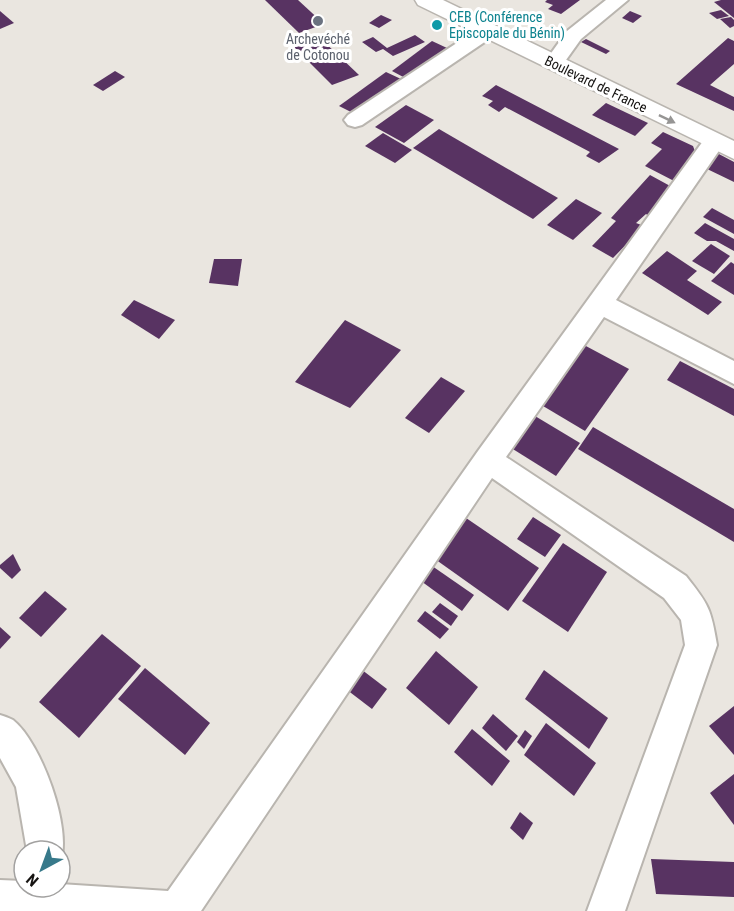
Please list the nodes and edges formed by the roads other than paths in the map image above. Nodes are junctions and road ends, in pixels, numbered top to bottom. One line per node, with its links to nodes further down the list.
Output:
1 (426, 0): 4 (street, Boulevard de France)
2 (467, 0): 5 (street, Boulevard de France)
3 (619, 0): 5 (street)
4 (488, 31): 5 (street, Boulevard de France); 6 (street)
5 (558, 54): 7 (street, Boulevard de France)
6 (355, 120)
7 (727, 141): 8 (street)
8 (600, 303): 9 (street); 10 (street)
9 (734, 373)
10 (488, 460): 15 (street); 16 (street)
11 (0, 732): 12 (street)
12 (44, 839)
13 (72, 898): 14 (street)
14 (172, 911)
15 (178, 911)
16 (606, 911)

